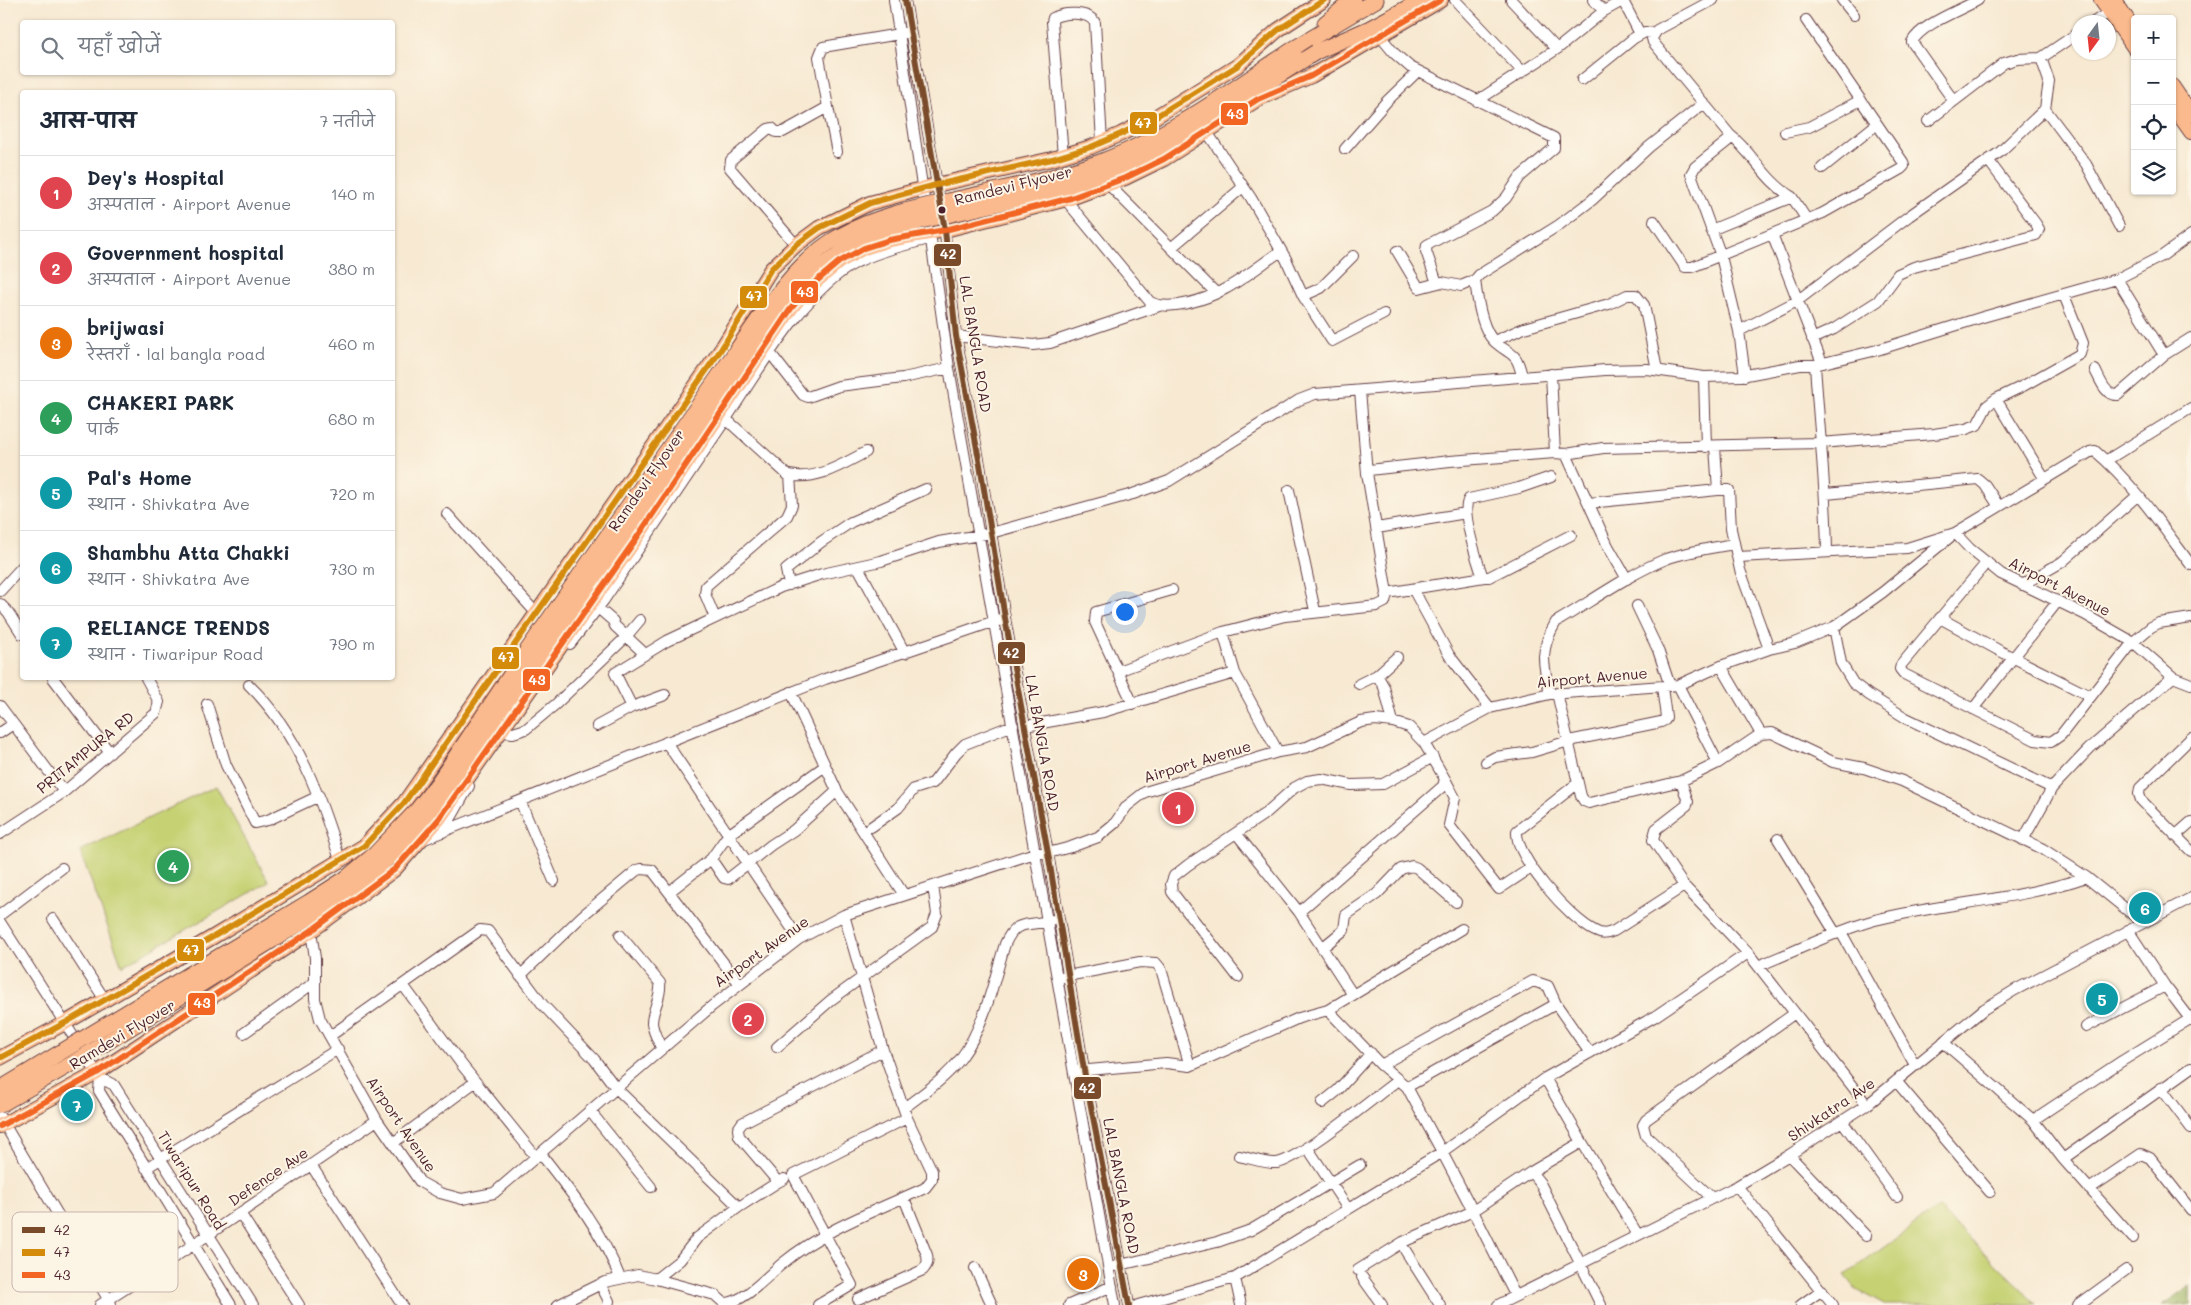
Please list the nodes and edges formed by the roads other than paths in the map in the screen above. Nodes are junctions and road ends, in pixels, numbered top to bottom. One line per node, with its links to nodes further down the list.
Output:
1 (906, 0): 16 (street); 23 (street, LAL BANGLA ROAD)
2 (1324, 0): 54 (main road)
3 (1353, 0): 30 (highway)
4 (1376, 0): 30 (highway, Ramdevi Flyover)
5 (1404, 0): 32 (highway, Ramdevi Flyover)
6 (1422, 0): 32 (highway)
7 (1442, 0): 27 (main road)
8 (1455, 0): 34 (street)
9 (1512, 0): 31 (street)
10 (1593, 0): 18 (street)
11 (1623, 0): 18 (street); 26 (street)
12 (1713, 0): 24 (street)
13 (1842, 0): 19 (street)
14 (1978, 0): 39 (street)
15 (2101, 0): 17 (main road)
16 (894, 1): 25 (street, LAL BANGLA ROAD)
17 (2112, 6): 20 (street); 22 (main road); 29 (main road)
18 (1604, 11): 31 (street)
19 (1854, 15)
20 (2102, 15)
21 (1806, 20): 38 (street)
22 (2131, 27)
23 (911, 32): 25 (street); 45 (street, LAL BANGLA ROAD)
24 (1654, 33): 26 (street); 41 (street)
25 (899, 34): 42 (street); 46 (street, LAL BANGLA ROAD)
26 (1640, 34): 36 (street)
27 (1380, 36): 35 (street); 50 (main road)
28 (2071, 38): 33 (street)
29 (2131, 42)
30 (1295, 48): 298 (highway, Ramdevi Flyover, bridge)
31 (1556, 49): 34 (street)
32 (1316, 52): 300 (highway, Ramdevi Flyover, bridge)
33 (2041, 58): 39 (street); 43 (street)
34 (1522, 70): 40 (street)
35 (1418, 71): 40 (street); 55 (street)
36 (1582, 80)
37 (2176, 92): 47 (main road)
38 (1861, 100): 49 (street); 51 (street)
39 (1953, 100): 48 (street)
40 (1477, 101): 82 (street)
41 (1704, 103): 53 (street); 81 (street)
42 (828, 107): 56 (street); 74 (street)
43 (2045, 109): 58 (street); 68 (street)
44 (2176, 111): 52 (main road)
45 (924, 112): 46 (street); 60 (street, LAL BANGLA ROAD)
46 (910, 113): 63 (street, LAL BANGLA ROAD)
47 (2191, 114)
48 (1928, 121)
49 (1877, 124): 59 (street); 66 (street)
50 (1207, 132): 61 (main road); 62 (street)
51 (1785, 132)
52 (2191, 132)
53 (1730, 135): 64 (street); 70 (street)
54 (1102, 142): 57 (main road); 57 (street)
55 (1345, 149)
56 (837, 152)
57 (1063, 156): 60 (main road)
58 (1988, 160): 86 (street); 92 (street)
59 (1822, 168)
60 (936, 185): 63 (main road); 69 (street, LAL BANGLA ROAD)
61 (1109, 185): 65 (main road); 75 (street)
62 (1243, 187): 75 (street); 76 (street)
63 (921, 189): 72 (street, LAL BANGLA ROAD); 74 (main road)
64 (1792, 197): 66 (street); 70 (street)
65 (1065, 199): 69 (main road); 87 (street)
66 (1806, 220): 71 (street)
67 (1654, 221): 79 (street)
68 (2119, 226)
69 (945, 230): 72 (main road); 90 (street, LAL BANGLA ROAD)
70 (1711, 230): 79 (street)
71 (1772, 234): 79 (street); 86 (street)
72 (930, 235): 94 (street); 97 (street, LAL BANGLA ROAD); 223 (main road)
73 (2191, 235): 80 (street)
74 (796, 245): 152 (main road)
75 (1172, 248): 83 (street)
76 (1281, 251): 83 (street); 85 (street)
77 (1397, 251): 82 (street)
78 (1353, 256): 85 (street)
79 (1721, 256): 89 (street)
80 (2117, 279): 84 (street); 95 (street)
81 (1475, 280): 82 (street); 93 (street)
82 (1437, 283)
83 (1216, 293): 87 (street)
84 (2064, 295): 96 (street); 105 (street)
85 (1302, 296): 88 (street)
86 (1797, 301): 89 (street); 92 (street)
87 (1159, 306): 90 (street)
88 (1384, 314)
89 (1739, 331): 102 (street)
90 (956, 336): 128 (street, LAL BANGLA ROAD)
91 (2191, 338): 95 (street)
92 (1812, 339): 96 (street)
93 (1494, 341): 98 (street); 101 (street)
94 (771, 354): 97 (street); 107 (street)
95 (2164, 355): 99 (street)
96 (1818, 364): 102 (street); 108 (street)
97 (949, 368): 130 (street, LAL BANGLA ROAD)
98 (1657, 370): 100 (street); 103 (street)
99 (2095, 370)
100 (1551, 374): 101 (street); 111 (street)
101 (1522, 376): 104 (street)
102 (1745, 376): 103 (street)
103 (1704, 378): 109 (street)
104 (1360, 390): 114 (street); 128 (street)
105 (1996, 399): 108 (street); 117 (street)
106 (2191, 408): 113 (street)
107 (726, 419): 115 (street); 150 (street)
108 (1820, 443): 109 (street); 121 (street)
109 (1711, 447): 112 (street); 120 (street)
110 (866, 452): 115 (street)
111 (1555, 454): 112 (street); 114 (street)
112 (1566, 454): 123 (street)
113 (2107, 460): 117 (street); 122 (street)
114 (1367, 472): 127 (street)
115 (790, 475): 153 (street)
116 (1552, 478): 125 (street)
117 (2044, 478): 124 (street)
118 (926, 490): 142 (street)
119 (1289, 490): 151 (street)
120 (1718, 490): 123 (street); 132 (street)
121 (1826, 494): 124 (street); 133 (street)
122 (2137, 496): 136 (street); 141 (street)
123 (1589, 503): 140 (street)
124 (1998, 505): 129 (street)
125 (1466, 513): 127 (street); 139 (street)
126 (447, 514): 152 (street)
127 (1376, 528): 146 (street)
128 (991, 533): 130 (street); 157 (street, LAL BANGLA ROAD)
129 (1955, 533): 133 (street); 135 (street, Airport Avenue); 158 (street, Airport Avenue)
130 (979, 535): 137 (street); 157 (street, LAL BANGLA ROAD)
131 (1571, 535): 139 (street)
132 (1734, 544): 134 (street); 140 (street)
133 (1827, 551): 134 (street)
134 (1738, 557): 163 (street)
135 (1987, 562): 141 (street, Airport Avenue); 154 (street)
136 (2191, 565)
137 (858, 567): 142 (street); 164 (street)
138 (20, 569): 145 (street)
139 (1484, 578): 143 (street)
140 (1627, 579): 180 (street)
141 (2022, 584): 147 (street, Airport Avenue)
142 (789, 585): 153 (street)
143 (1413, 589): 146 (street); 187 (street)
144 (1172, 590): 169 (street)
145 (0, 591)
146 (1387, 593): 151 (street)
147 (2058, 601): 162 (street, Airport Avenue); 167 (street)
148 (0, 604): 159 (street)
149 (1638, 606): 178 (street)
150 (598, 608): 161 (street); 194 (street)
151 (1315, 611): 160 (street)
152 (537, 614): 229 (main road)
153 (715, 618): 165 (street)
154 (1940, 618): 167 (street); 188 (street)
155 (2191, 618): 162 (street)
156 (640, 620): 161 (street)
157 (1000, 620): 164 (street); 191 (street, LAL BANGLA ROAD); 193 (street, LAL BANGLA ROAD)
158 (1834, 627): 163 (street, Airport Avenue); 210 (street)
159 (20, 631)
160 (1223, 632): 169 (street); 170 (street)
161 (627, 636): 165 (street); 194 (street)
162 (2133, 642): 172 (street, Airport Avenue); 182 (street)
163 (1769, 650): 168 (street, Airport Avenue)
164 (905, 653): 179 (street)
165 (645, 654): 186 (street)
166 (1397, 657): 171 (street)
167 (2014, 658): 182 (street); 188 (street)
168 (1721, 666): 178 (street, Airport Avenue); 196 (street)
169 (1118, 671): 184 (street)
170 (1235, 673): 184 (street); 201 (street)
171 (1377, 676): 175 (street); 189 (street)
172 (2173, 677): 176 (street, Airport Avenue); 210 (street)
173 (55, 680): 202 (street)
174 (147, 680): 202 (street, PRITAMPURA RD)
175 (1359, 684)
176 (2191, 684)
177 (249, 685): 213 (street)
178 (1670, 686): 180 (street, Airport Avenue); 198 (street); 205 (street)
179 (791, 692): 199 (street); 206 (street)
180 (1554, 693): 187 (street, Airport Avenue); 198 (street)
181 (665, 695): 186 (street)
182 (2090, 696): 188 (street)
183 (207, 704): 213 (street)
184 (1133, 704): 193 (street)
185 (0, 706): 190 (street)
186 (632, 707): 192 (street)
187 (1490, 708): 200 (street, Airport Avenue)
188 (1973, 709)
189 (1393, 722): 200 (street, Airport Avenue); 201 (street, Airport Avenue)
190 (13, 724): 195 (street); 212 (street)
191 (1013, 725): 216 (street); 226 (street, LAL BANGLA ROAD)
192 (597, 726)
193 (1024, 726): 227 (street, LAL BANGLA ROAD)
194 (504, 732): 217 (street)
195 (0, 733)
196 (1761, 734): 205 (street); 224 (street)
197 (2191, 738): 221 (street)
198 (1569, 741): 204 (street); 209 (street)
199 (666, 742): 214 (street); 220 (street)
200 (1424, 743): 203 (street)
201 (1278, 752): 227 (street, Airport Avenue)
202 (110, 753): 212 (street, PRITAMPURA RD)
203 (1433, 757): 207 (street); 218 (street)
204 (1486, 762)
205 (1718, 762): 208 (street)
206 (825, 766): 211 (street); 220 (street)
207 (1445, 779): 232 (street); 241 (street)
208 (1681, 782): 209 (street); 236 (street)
209 (1578, 783): 232 (street)
210 (2052, 788): 224 (street)
211 (838, 791): 230 (street); 238 (street)
212 (64, 792): 219 (street, PRITAMPURA RD)
213 (319, 796): 229 (street)
214 (520, 801): 217 (street); 234 (street)
215 (2191, 822): 221 (street)
216 (871, 827)
217 (442, 832): 223 (street)
218 (1236, 833): 241 (street); 261 (street)
219 (0, 834)
220 (728, 835): 228 (street); 230 (street)
221 (2176, 836): 225 (street)
222 (1778, 839): 252 (street)
223 (420, 840): 251 (main road)
224 (2022, 840): 233 (street)
225 (2191, 851)
226 (1035, 853): 227 (street, Airport Avenue); 235 (street, Airport Avenue); 247 (street, LAL BANGLA ROAD)
227 (1048, 853): 244 (street, LAL BANGLA ROAD)
228 (710, 859): 230 (street); 237 (street)
229 (340, 860): 268 (main road)
230 (748, 865): 254 (street)
231 (62, 868): 242 (street)
232 (1531, 868): 236 (street)
233 (2086, 877): 248 (street); 252 (street)
234 (554, 881)
235 (933, 886): 238 (street, Airport Avenue); 260 (street)
236 (1684, 886): 256 (street)
237 (669, 892): 258 (street); 264 (street)
238 (904, 895): 243 (street, Airport Avenue)
239 (2191, 898): 248 (street, Shivkatra Ave)
240 (1456, 902): 255 (street)
241 (1299, 912): 255 (street)
242 (0, 915)
243 (844, 915): 254 (street, Airport Avenue); 260 (street)
244 (1059, 918): 247 (street); 259 (street, LAL BANGLA ROAD)
245 (53, 919): 268 (street)
246 (0, 922): 273 (street, Tiwaripur Road)
247 (1047, 922): 262 (street, LAL BANGLA ROAD); 303 (street)
248 (2142, 922): 250 (street, Shivkatra Ave)
249 (1462, 929): 267 (street)
250 (2128, 930): 266 (street); 277 (street, Shivkatra Ave)
251 (311, 931): 263 (street, Airport Avenue); 290 (main road)
252 (1839, 933): 257 (street); 286 (street)
253 (620, 935): 280 (street)
254 (799, 939): 264 (street, Airport Avenue)
255 (1322, 948): 267 (street)
256 (1748, 953): 257 (street); 283 (street)
257 (1758, 966): 271 (street)
258 (520, 976): 265 (street); 296 (street)
259 (1068, 976): 262 (street); 287 (street); 289 (street, LAL BANGLA ROAD)
260 (862, 977): 278 (street); 281 (street)
261 (1238, 977)
262 (1058, 978): 289 (street, LAL BANGLA ROAD)
263 (314, 982): 275 (street); 276 (street, Airport Avenue)
264 (739, 983): 280 (street, Airport Avenue)
265 (403, 985): 276 (street); 293 (street)
266 (2165, 986): 272 (street); 274 (street)
267 (1352, 995): 270 (street)
268 (105, 1000): 273 (main road)
269 (1556, 1004): 283 (street); 285 (street); 295 (street)
270 (1328, 1010): 282 (street); 287 (street)
271 (1795, 1013): 301 (street); 333 (street)
272 (2191, 1020): 305 (street)
273 (65, 1023): 284 (main road); 290 (street, Tiwaripur Road)
274 (2086, 1026)
275 (244, 1033)
276 (330, 1036): 279 (street, Airport Avenue)
277 (1942, 1042): 286 (street, Shivkatra Ave); 305 (street)
278 (777, 1047)
279 (338, 1049): 304 (street, Airport Avenue); 318 (street)
280 (662, 1049): 296 (street, Airport Avenue)
281 (883, 1050): 303 (street); 325 (street)
282 (1371, 1053): 285 (street); 299 (street)
283 (1590, 1053): 291 (street)
284 (0, 1058)
285 (1381, 1065): 292 (street)
286 (1915, 1065): 294 (street, Shivkatra Ave)
287 (1190, 1066): 289 (street)
288 (2191, 1068): 297 (street)
289 (1080, 1071): 309 (street, LAL BANGLA ROAD); 310 (street, LAL BANGLA ROAD)
290 (98, 1076): 307 (main road); 318 (street, Tiwaripur Road); 322 (street)
291 (1545, 1078): 311 (street); 314 (street)
292 (1398, 1080): 295 (street); 313 (street)
293 (475, 1082): 312 (street); 316 (street)
294 (1896, 1082): 301 (street, Shivkatra Ave); 330 (street)
295 (1408, 1087): 314 (street)
296 (616, 1088): 302 (street, Airport Avenue); 334 (street)
297 (2161, 1088): 308 (street); 319 (street)
298 (0, 1089)
299 (1322, 1103)
300 (0, 1105)
301 (1867, 1106): 306 (street, Shivkatra Ave)
302 (590, 1111): 316 (street, Airport Avenue); 328 (street)
303 (906, 1113): 324 (street); 332 (street)
304 (377, 1120): 312 (street, Airport Avenue); 320 (street, Defence Ave)
305 (2033, 1120): 319 (street)
306 (1842, 1121): 315 (street, Shivkatra Ave); 331 (street)
307 (1, 1122): 338 (street)
308 (2191, 1128)
309 (1096, 1133): 310 (street); 350 (street, LAL BANGLA ROAD)
310 (1086, 1135): 352 (street, LAL BANGLA ROAD)
311 (1582, 1142): 323 (street); 344 (street)
312 (393, 1143): 316 (street, Airport Avenue)
313 (1307, 1147): 317 (street); 326 (street)
314 (1442, 1152): 335 (street); 337 (street)
315 (1789, 1155): 327 (street, Shivkatra Ave); 345 (street)
316 (538, 1156): 355 (street)
317 (1239, 1156)
318 (161, 1159): 322 (street); 342 (street, Tiwaripur Road)
319 (2063, 1159): 329 (street)
320 (311, 1165): 340 (street, Defence Ave); 370 (street)
321 (1360, 1165): 326 (street)
322 (146, 1168): 339 (street)
323 (1531, 1172): 337 (street); 351 (street)
324 (793, 1174): 325 (street); 343 (street)
325 (778, 1182): 334 (street)
326 (1330, 1182): 335 (street); 350 (street)
327 (1737, 1186): 333 (street, Shivkatra Ave); 361 (street)
328 (651, 1187)
329 (2089, 1189): 336 (street); 346 (street)
330 (1990, 1192)
331 (1897, 1197)
332 (904, 1198): 343 (street); 365 (street)
333 (1712, 1198): 344 (street, Shivkatra Ave)
334 (739, 1207): 357 (street)
335 (1348, 1209): 356 (street)
336 (2191, 1210)
337 (1473, 1211): 364 (street); 380 (street)
338 (53, 1212)
339 (173, 1212)
340 (240, 1213): 342 (street, Defence Ave); 369 (street)
341 (178, 1220): 347 (street)
342 (208, 1235): 347 (street, Defence Ave); 368 (street, Tiwaripur Road)
343 (824, 1235): 357 (street); 359 (street)
344 (1638, 1235): 351 (street, Shivkatra Ave)
345 (1866, 1236)
346 (2134, 1238)
347 (193, 1245): 349 (street, Defence Ave); 367 (street)
348 (1405, 1250): 381 (street)
349 (178, 1255)
350 (1122, 1264): 352 (street); 377 (street, LAL BANGLA ROAD)
351 (1579, 1264): 364 (street, Shivkatra Ave); 383 (street)
352 (1109, 1267): 360 (street, LAL BANGLA ROAD)
353 (975, 1268): 374 (street)
354 (2126, 1270): 386 (street)
355 (620, 1278): 357 (street); 358 (street)
356 (1234, 1278): 378 (street); 379 (street)
357 (656, 1279)
358 (600, 1284): 371 (street); 372 (street)
359 (852, 1285): 365 (street); 373 (street)
360 (1112, 1286): 375 (street); 376 (street, LAL BANGLA ROAD)
361 (1822, 1290): 384 (street); 385 (street)
362 (100, 1292): 366 (street)
363 (122, 1292): 366 (street, Defence Ave)
364 (1515, 1296): 382 (street, Shivkatra Ave)
365 (859, 1302)
366 (106, 1303)
367 (231, 1305)
368 (253, 1305)
369 (300, 1305)
370 (402, 1305)
371 (558, 1305)
372 (608, 1305)
373 (818, 1305)
374 (992, 1305)
375 (1068, 1305)
376 (1115, 1305)
377 (1130, 1305)
378 (1138, 1305)
379 (1241, 1305)
380 (1382, 1305)
381 (1440, 1305)
382 (1498, 1305)
383 (1601, 1305)
384 (1801, 1305)
385 (1833, 1305)
386 (2078, 1305)

